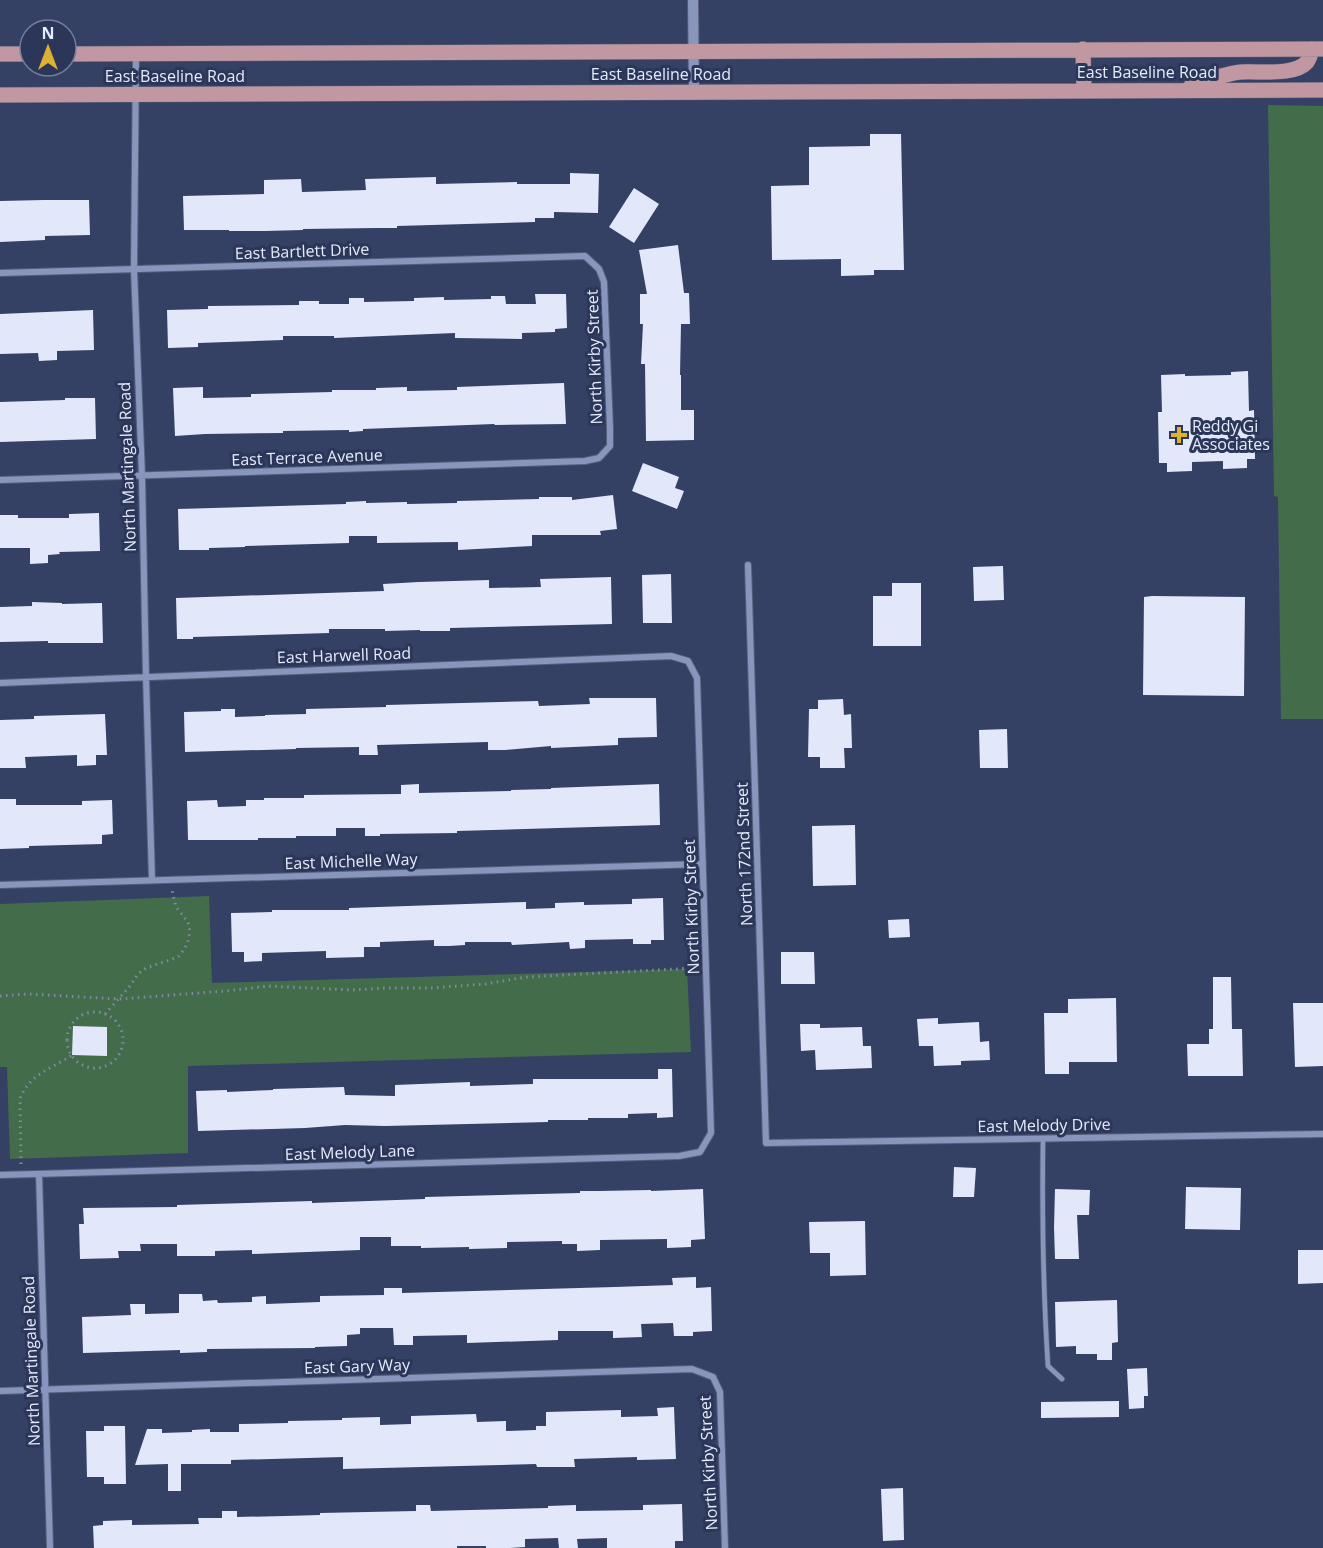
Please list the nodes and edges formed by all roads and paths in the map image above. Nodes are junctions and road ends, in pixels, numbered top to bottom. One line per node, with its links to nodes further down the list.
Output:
1 (693, 0): 4 (street)
2 (1083, 49): 3 (main road, East Baseline Road); 4 (main road, East Baseline Road); 11 (main road)
3 (1317, 49): 9 (main road)
4 (693, 50): 5 (main road, East Baseline Road); 12 (street)
5 (136, 53): 8 (main road, East Baseline Road); 13 (street, North Martingale Road)
6 (0, 54): 7 (main road)
7 (18, 54)
8 (78, 54)
9 (1177, 90): 10 (main road, East Baseline Road); 11 (main road, East Baseline Road)
10 (1323, 90)
11 (1084, 91): 12 (main road, East Baseline Road)
12 (694, 92): 13 (main road, East Baseline Road)
13 (136, 94): 14 (main road, East Baseline Road); 15 (street, North Martingale Road)
14 (0, 95)
15 (134, 269): 16 (street, East Bartlett Drive); 17 (street, East Bartlett Drive); 19 (street, North Martingale Road)
16 (599, 269): 18 (street, North Kirby Street)
17 (0, 273)
18 (610, 446): 19 (street, East Terrace Avenue)
19 (142, 476): 20 (street, East Terrace Avenue); 23 (street, North Martingale Road)
20 (0, 480)
21 (748, 565): 36 (street, North 172nd Street)
22 (688, 661): 23 (street, East Harwell Road); 25 (street, North Kirby Street)
23 (146, 677): 24 (street, East Harwell Road); 26 (street, North Martingale Road)
24 (0, 682)
25 (703, 864): 27 (street, East Michelle Way); 29 (street, North Kirby Street)
26 (152, 880): 27 (street, East Michelle Way); 28 (street, East Michelle Way)
27 (170, 880): 31 (path)
28 (0, 885)
29 (706, 968): 31 (path); 37 (street, North Kirby Street)
30 (0, 996): 31 (path)
31 (119, 999): 32 (path)
32 (105, 1014): 33 (path); 33 (path)
33 (71, 1056): 40 (path)
34 (1323, 1134): 35 (street, East Melody Drive)
35 (1043, 1138): 36 (street, East Melody Drive); 42 (lane)
36 (766, 1143)
37 (700, 1152): 38 (street, East Melody Lane)
38 (39, 1174): 40 (street, East Melody Lane); 43 (street, North Martingale Road)
39 (0, 1175): 40 (street, East Melody Lane)
40 (21, 1175)
41 (713, 1377): 43 (street, East Gary Way); 46 (street, North Kirby Street)
42 (1062, 1379)
43 (45, 1389): 44 (street, East Gary Way); 45 (street, North Martingale Road)
44 (0, 1391)
45 (50, 1548)
46 (725, 1548)

